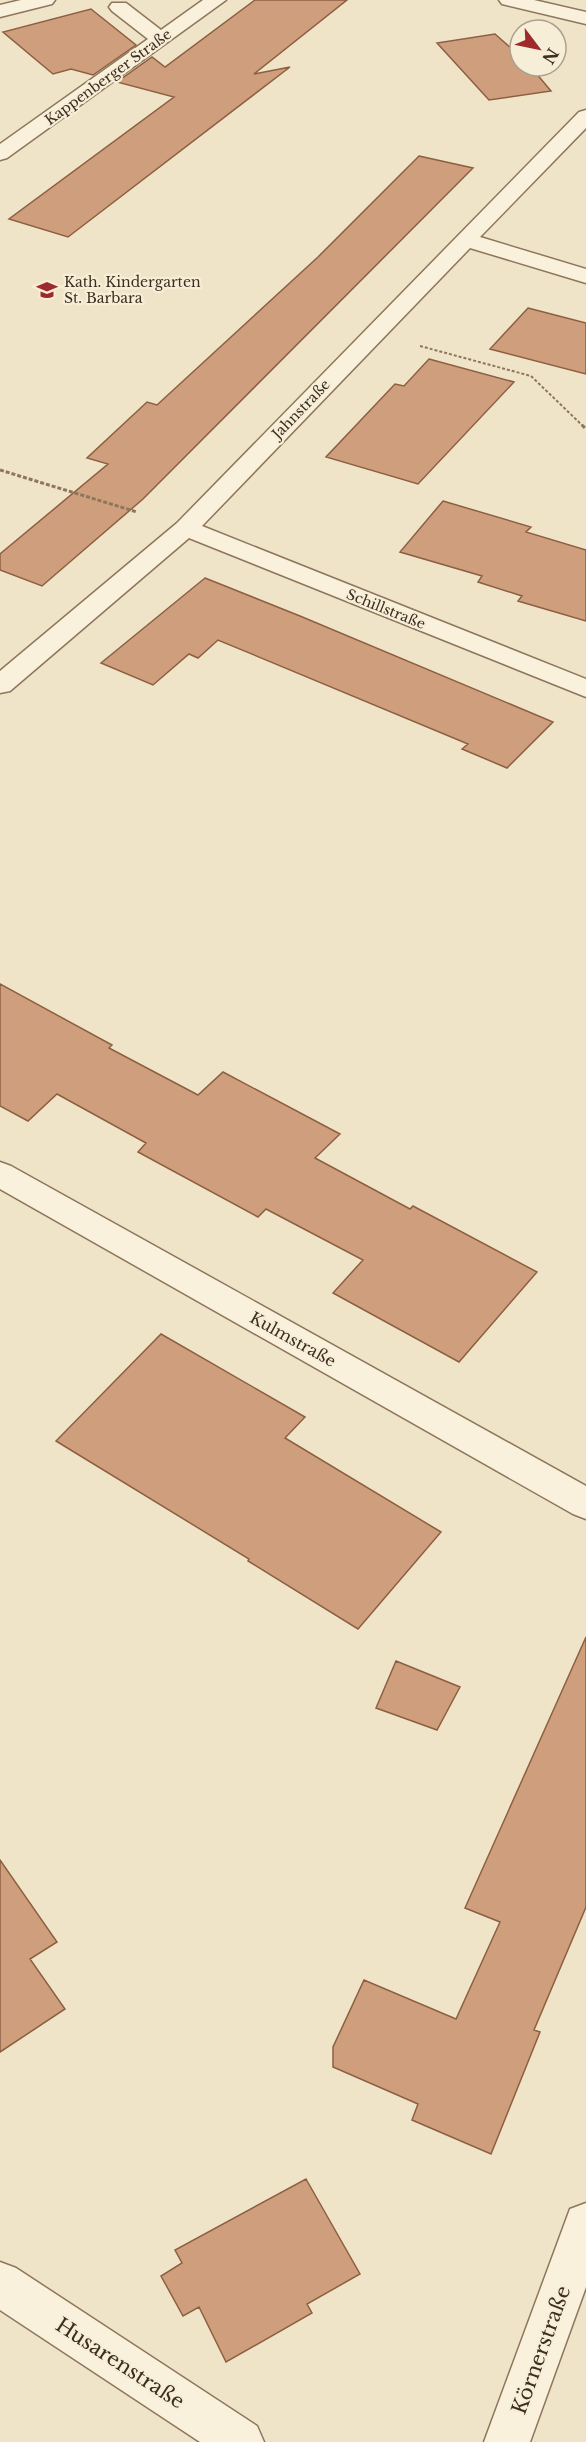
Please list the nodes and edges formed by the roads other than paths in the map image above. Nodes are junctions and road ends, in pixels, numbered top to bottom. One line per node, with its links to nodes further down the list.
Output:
1 (45, 0): 5 (street)
2 (216, 0): 7 (street, Kappenberger Straße)
3 (509, 0): 6 (street)
4 (119, 7): 7 (street)
5 (0, 11)
6 (586, 18)
7 (160, 39): 9 (street, Kappenberger Straße)
8 (586, 116): 10 (street, Jahnstraße)
9 (0, 154)
10 (466, 240): 11 (street); 12 (street, Jahnstraße)
11 (586, 276)
12 (186, 528): 13 (street, Jahnstraße); 14 (street, Schillstraße)
13 (0, 685)
14 (586, 689)
15 (0, 1174): 16 (street, Kulmstraße)
16 (586, 1504)
17 (586, 2224): 20 (street, Körnerstraße)
18 (0, 2284): 19 (street, Husarenstraße)
19 (241, 2442)
20 (507, 2442)

